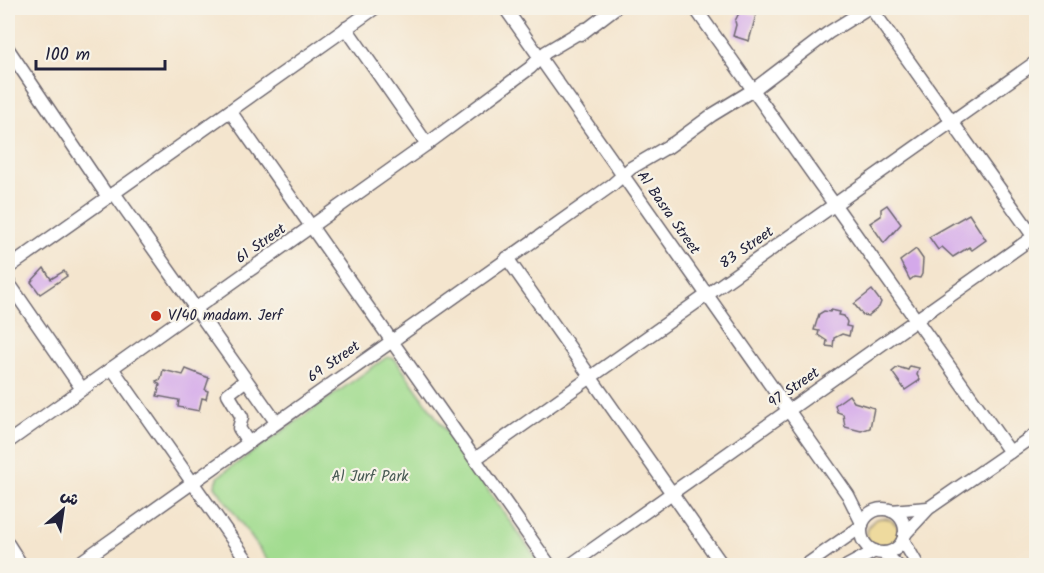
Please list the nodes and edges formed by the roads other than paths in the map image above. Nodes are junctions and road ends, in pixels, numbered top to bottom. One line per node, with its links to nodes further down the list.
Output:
1 (375, 8): 7 (street)
2 (506, 8): 10 (street, Al Basra Street)
3 (615, 8): 10 (street, 61 Street)
4 (695, 8): 12 (street)
5 (858, 8): 8 (street, 69 Street)
6 (870, 8): 8 (street, 69 Street); 14 (street)
7 (346, 28): 13 (street); 15 (street)
8 (828, 33): 12 (street, 69 Street)
9 (8, 49): 17 (street)
10 (542, 59): 15 (street, 61 Street); 16 (street, Al Basra Street)
11 (1036, 62): 14 (street, 83 Street)
12 (751, 87): 16 (street, 69 Street); 18 (street)
13 (230, 111): 17 (street); 19 (street)
14 (952, 122): 18 (street, 83 Street); 20 (street)
15 (427, 144): 19 (street, 61 Street)
16 (624, 177): 21 (street, 69 Street); 24 (street, Al Basra Street)
17 (111, 195): 22 (street); 25 (street)
18 (835, 205): 24 (street, 83 Street); 26 (street)
19 (311, 226): 25 (street, 61 Street); 27 (street)
20 (1036, 237): 26 (street, 97 Street)
21 (507, 258): 27 (street, 69 Street); 29 (street)
22 (8, 268)
23 (8, 282): 31 (street)
24 (707, 295): 29 (street, 83 Street); 32 (street, Al Basra Street)
25 (196, 308): 28 (street, 61 Street); 30 (street)
26 (916, 320): 32 (street, 97 Street); 37 (street)
27 (391, 340): 33 (street, 69 Street); 38 (street)
28 (112, 368): 31 (street, 61 Street); 39 (street)
29 (590, 377): 38 (street, 83 Street); 40 (street)
30 (246, 380): 33 (street); 36 (street)
31 (82, 389): 35 (street, 61 Street)
32 (788, 410): 40 (street, 97 Street); 41 (street, Al Basra Street)
33 (276, 422): 36 (street, 69 Street)
34 (1036, 434): 37 (street)
35 (8, 442)
36 (248, 442): 39 (street, 69 Street)
37 (1010, 453): 42 (street)
38 (475, 459): 51 (street)
39 (192, 482): 49 (street, 69 Street); 50 (street)
40 (671, 493): 52 (street, 97 Street); 53 (street)
41 (848, 495): 43 (street, Al Basra Street); 44 (street, Al Basra Street)
42 (929, 508): 43 (street); 45 (street)
43 (887, 511): 44 (street); 45 (street)
44 (862, 524): 47 (street); 54 (street)
45 (903, 537): 47 (street); 57 (street)
46 (8, 544): 48 (street)
47 (879, 552): 55 (street); 56 (street)
48 (22, 566)
49 (75, 566)
50 (251, 566)
51 (550, 566)
52 (569, 566)
53 (723, 566)
54 (805, 566)
55 (847, 566)
56 (898, 566)
57 (918, 566)

